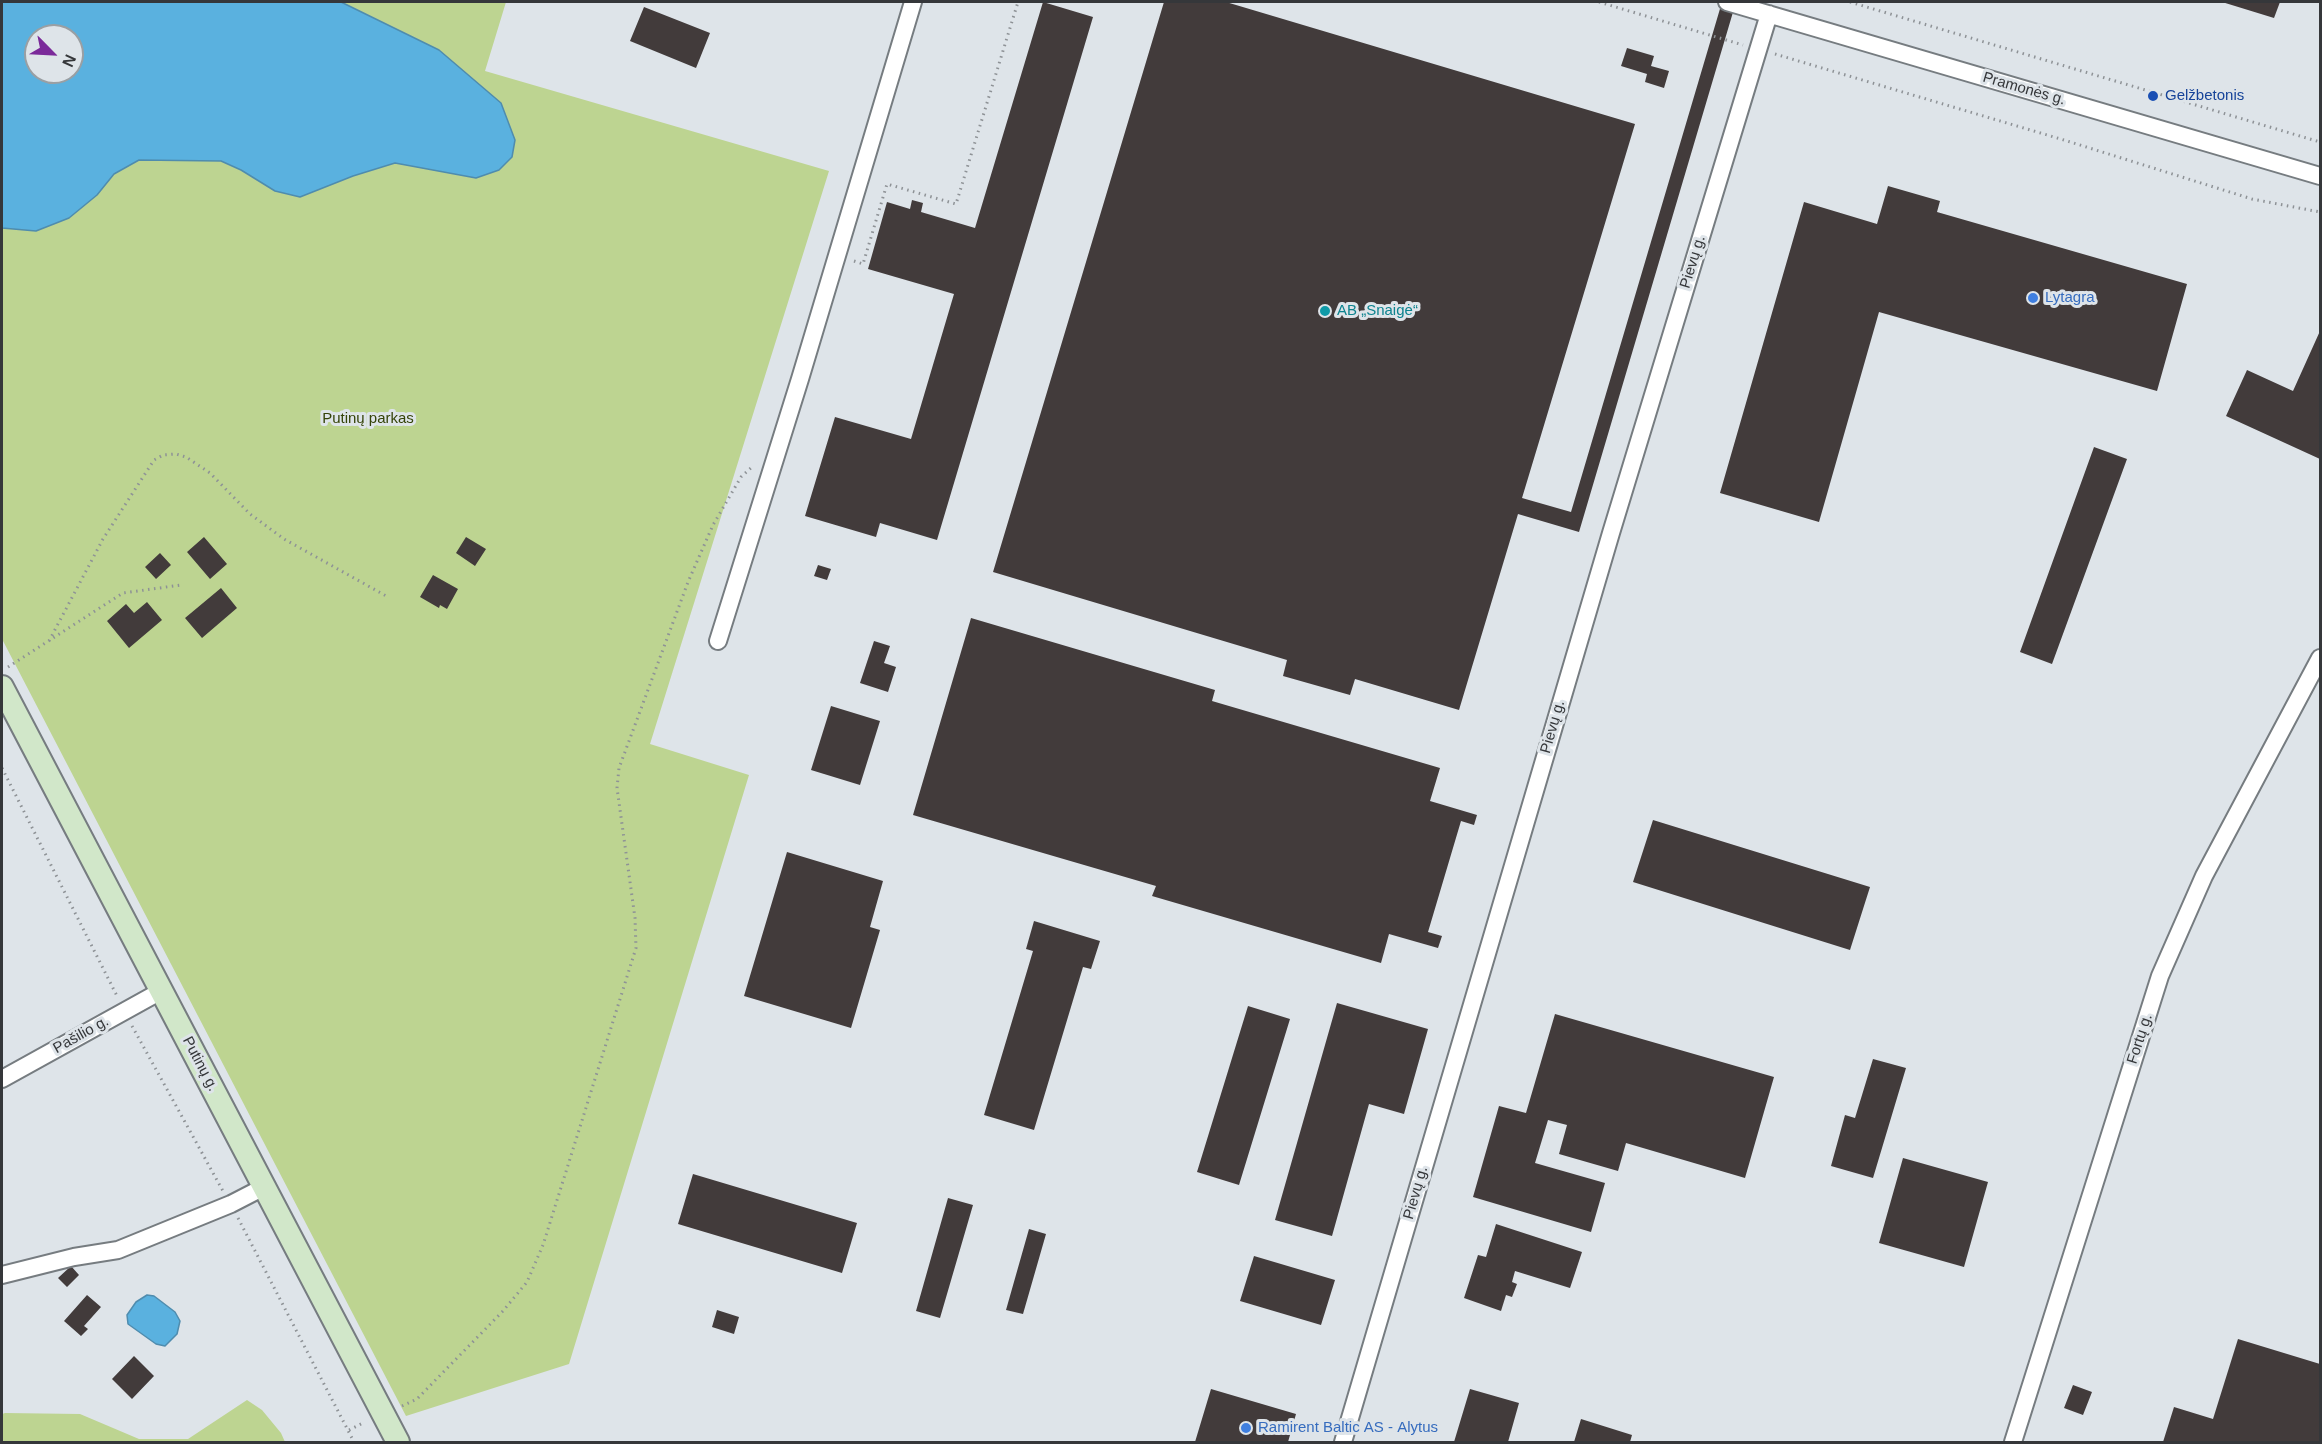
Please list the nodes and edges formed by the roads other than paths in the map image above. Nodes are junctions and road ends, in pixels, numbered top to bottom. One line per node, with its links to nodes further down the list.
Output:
1 (913, 2): 5 (street)
2 (1727, 2): 3 (street, Pramonės g.)
3 (1769, 14): 4 (street, Pramonės g.); 13 (street, Pievų g.)
4 (2320, 176)
5 (718, 640)
6 (2320, 658): 14 (street, Fortų g.)
7 (2, 687): 8 (main road, Putinų g.)
8 (161, 991): 9 (street, Pašilio g.); 10 (main road, Putinų g.)
9 (2, 1079)
10 (264, 1187): 11 (street); 12 (main road, Putinų g.)
11 (2, 1275)
12 (398, 1443)
13 (1343, 1443)
14 (2013, 1443)

